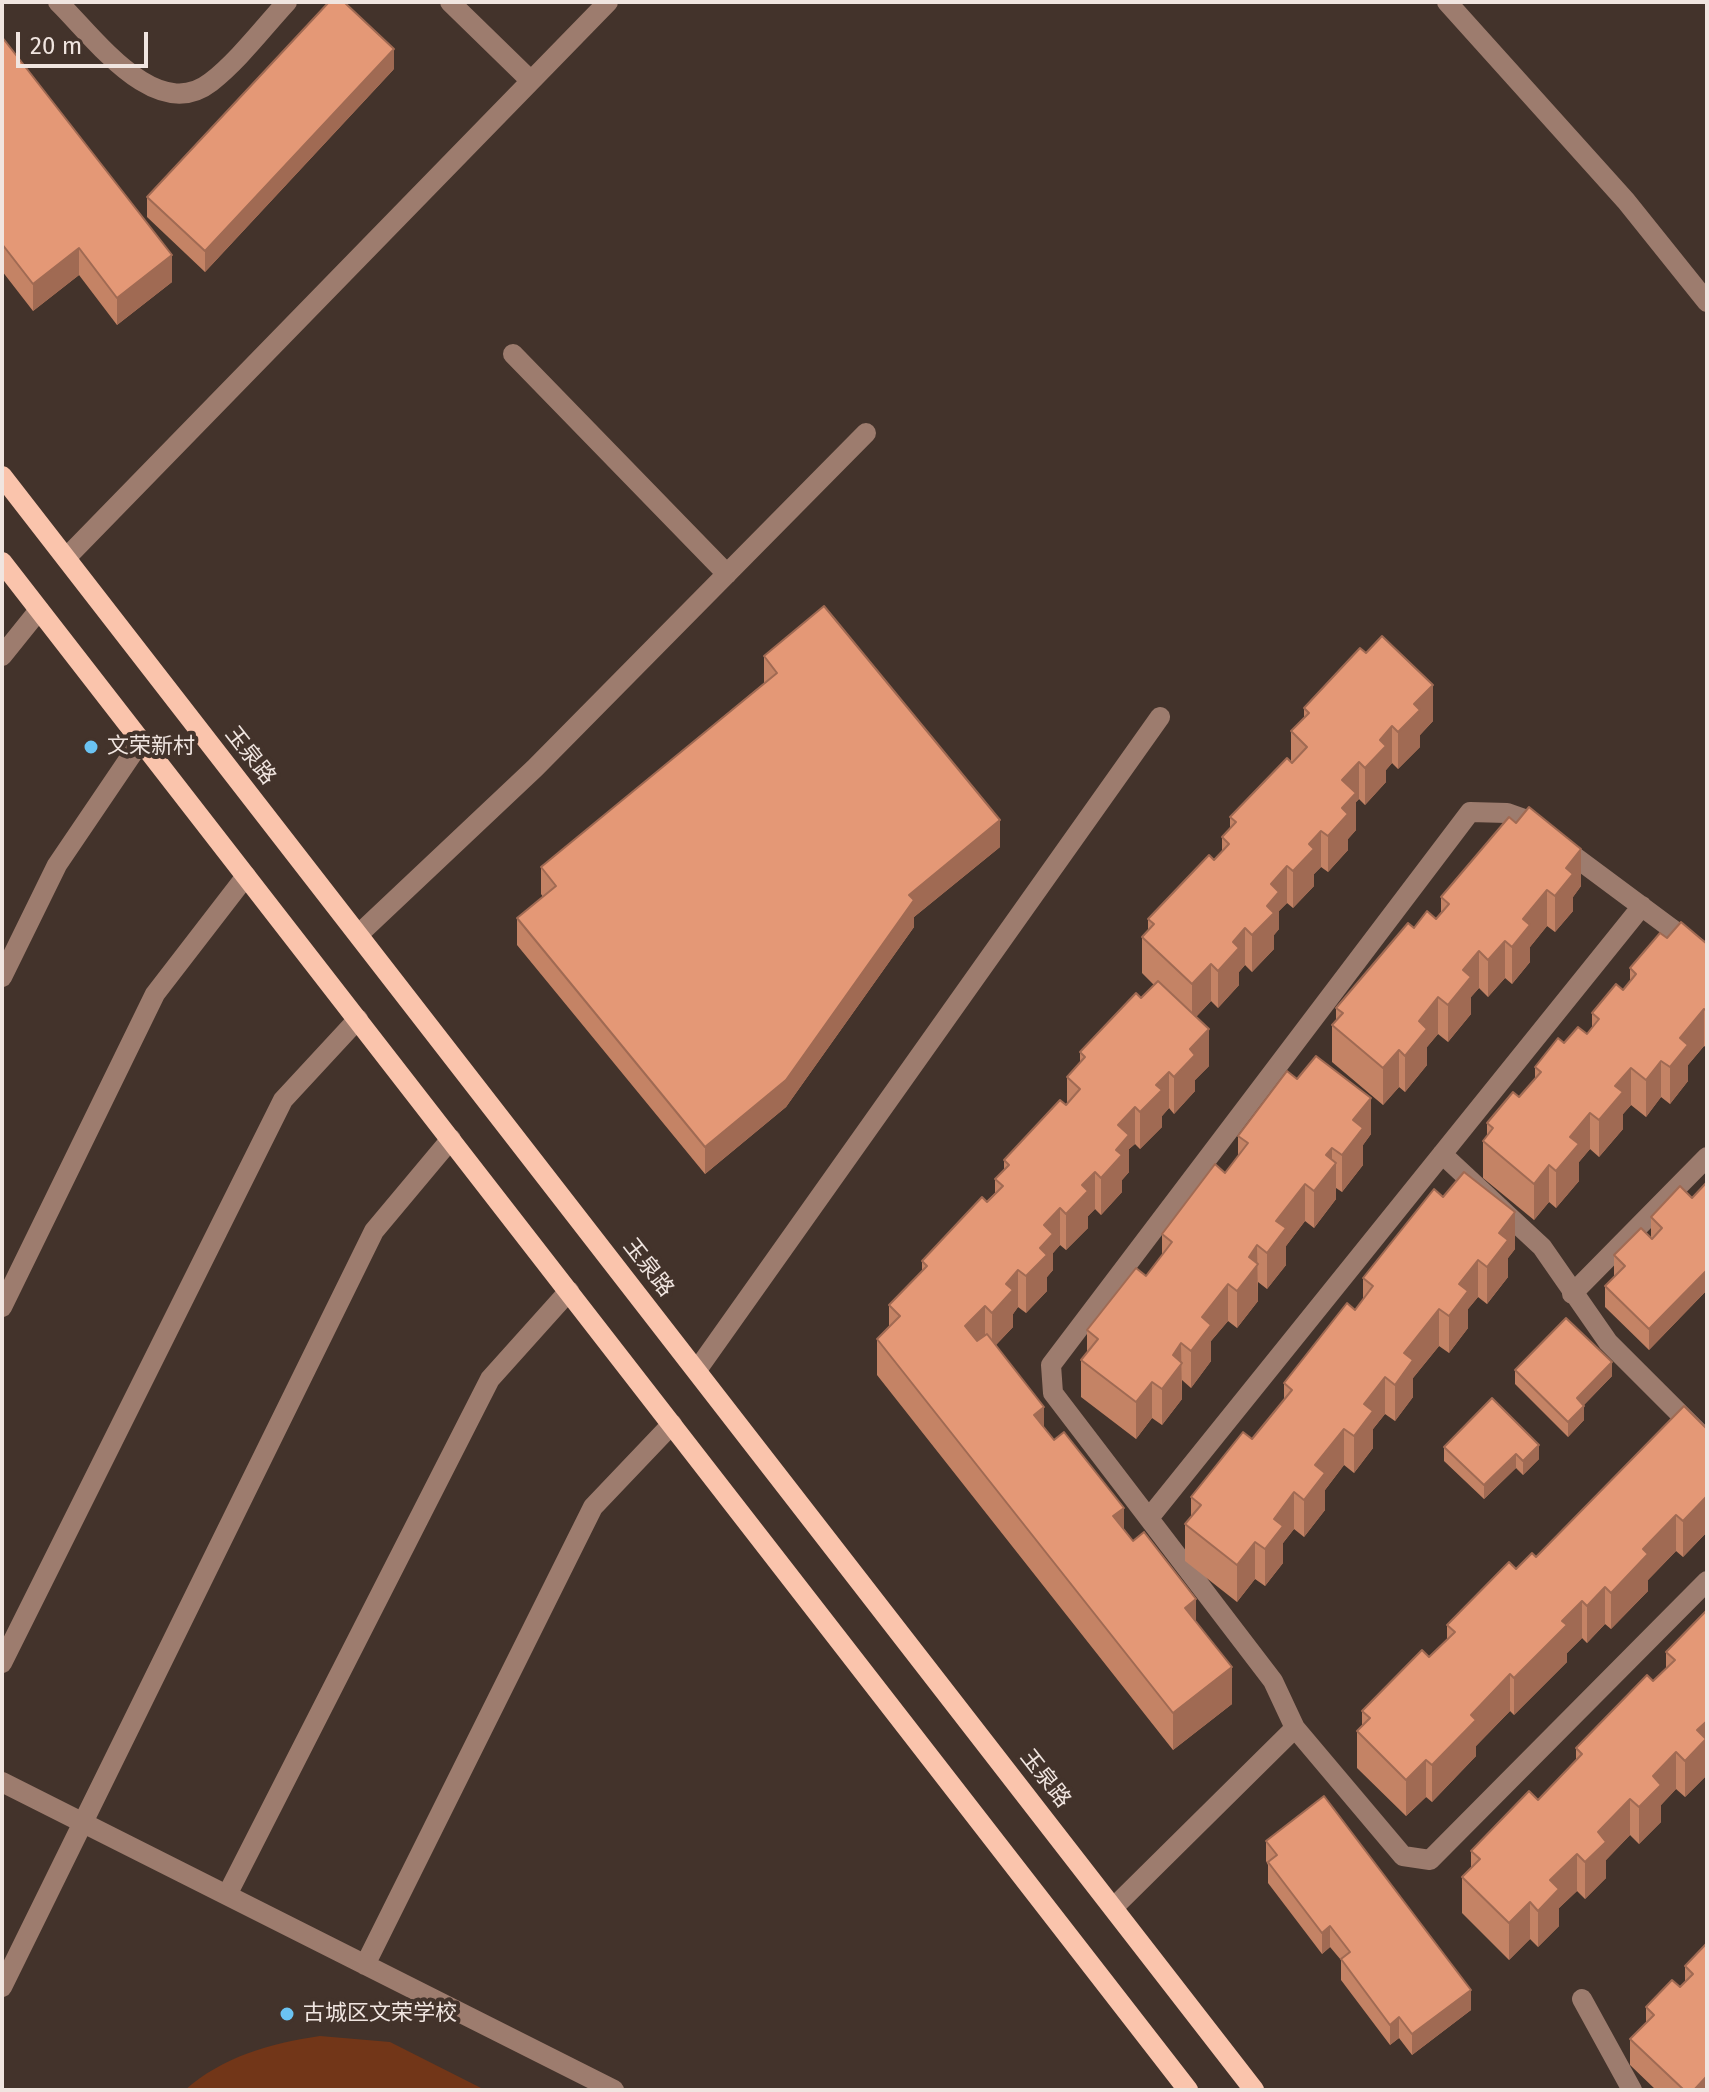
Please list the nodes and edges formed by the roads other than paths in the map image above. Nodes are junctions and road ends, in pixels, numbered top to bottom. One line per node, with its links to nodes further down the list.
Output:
1 (58, 2): 2 (street)
2 (287, 2)
3 (450, 2): 6 (street)
4 (608, 2): 6 (street)
5 (1447, 2): 7 (street)
6 (531, 81): 11 (street)
7 (1707, 302)
8 (513, 354): 13 (street)
9 (866, 433): 13 (street)
10 (2, 476): 11 (main road, 玉泉路)
11 (66, 558): 20 (main road, 玉泉路)
12 (2, 562): 14 (main road)
13 (727, 574): 20 (street)
14 (39, 610): 15 (street); 17 (main road)
15 (2, 656)
16 (1160, 717): 30 (street)
17 (141, 741): 18 (main road); 22 (street)
18 (246, 876): 23 (main road); 29 (street)
19 (1642, 906): 21 (street); 25 (street); 33 (street)
20 (359, 934): 30 (main road, 玉泉路)
21 (1707, 955)
22 (2, 977)
23 (358, 1019): 24 (main road); 35 (street)
24 (451, 1139): 27 (main road); 38 (street)
25 (1442, 1154): 28 (street); 33 (street)
26 (1707, 1157): 28 (street)
27 (569, 1291): 31 (main road); 39 (street)
28 (1572, 1294): 32 (street)
29 (2, 1307)
30 (697, 1370): 40 (main road, 玉泉路)
31 (672, 1424): 41 (street); 45 (main road)
32 (1707, 1441)
33 (1149, 1518): 36 (street)
34 (1707, 1581): 36 (street)
35 (2, 1663)
36 (1295, 1728): 40 (street)
37 (2, 1782): 38 (street)
38 (85, 1823): 39 (street); 42 (street)
39 (227, 1895): 41 (street)
40 (1114, 1907): 46 (main road, 玉泉路)
41 (365, 1965): 44 (street)
42 (2, 1987)
43 (1582, 1999): 47 (street)
44 (614, 2090)
45 (1188, 2090)
46 (1254, 2090)
47 (1632, 2090)

